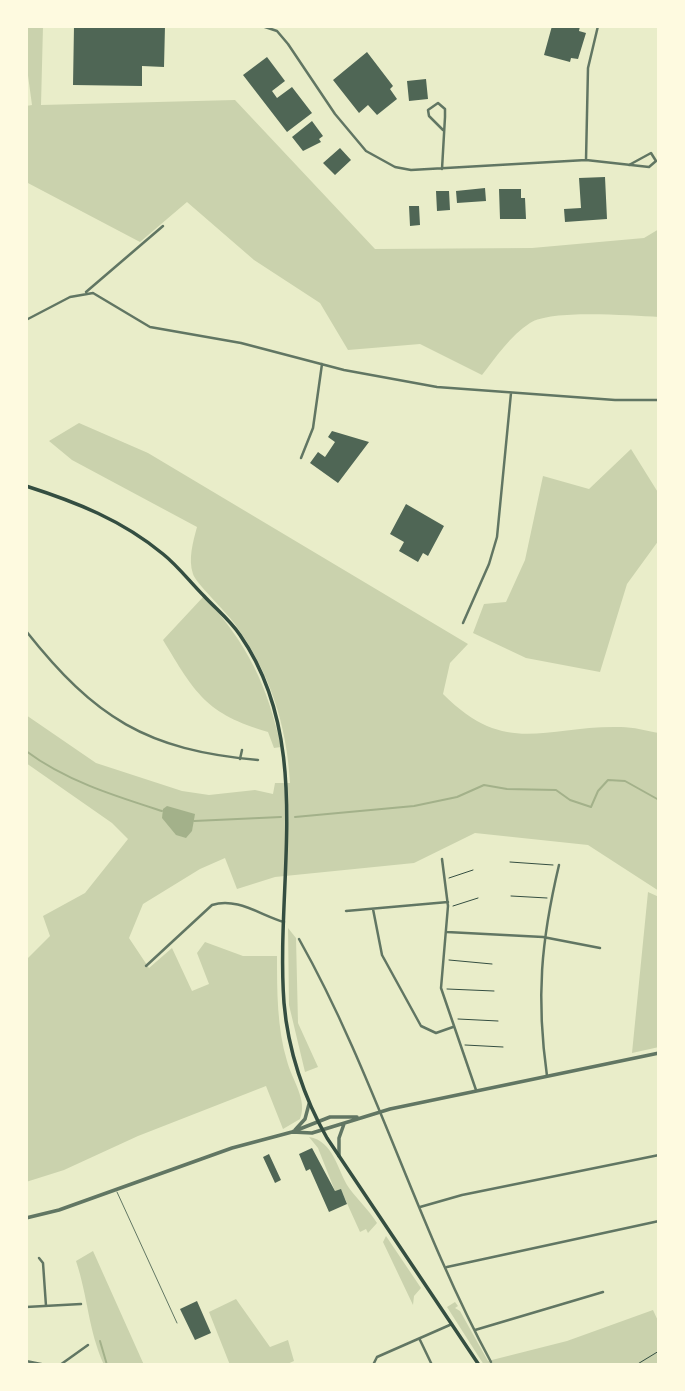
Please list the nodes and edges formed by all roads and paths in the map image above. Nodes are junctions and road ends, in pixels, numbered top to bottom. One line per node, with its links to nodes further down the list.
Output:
1 (262, 26): 3 (street)
2 (598, 26): 5 (street)
3 (277, 29): 7 (street)
4 (443, 130): 4 (street); 7 (street)
5 (586, 160): 6 (street); 7 (street)
6 (629, 165): 6 (street)
7 (442, 169)
8 (163, 226): 9 (street)
9 (84, 294): 10 (street); 11 (street)
10 (26, 320)
11 (323, 364): 12 (street); 14 (street)
12 (511, 393): 13 (street); 16 (street)
13 (659, 400)
14 (301, 458)
15 (26, 486): 32 (main road)
16 (463, 623)
17 (26, 631): 19 (street)
18 (242, 750): 19 (street)
19 (240, 758): 20 (street)
20 (258, 760)
21 (442, 859): 25 (street)
22 (510, 862): 23 (path)
23 (559, 865): 28 (street)
24 (473, 870): 25 (path)
25 (445, 879): 29 (street)
26 (511, 896): 28 (path)
27 (478, 898): 29 (path)
28 (551, 898): 34 (street)
29 (448, 904): 30 (street); 33 (street)
30 (373, 909): 31 (street); 44 (street)
31 (346, 911)
32 (284, 922): 39 (street); 50 (main road)
33 (447, 932): 34 (street); 37 (street)
34 (543, 937): 36 (street); 48 (street)
35 (299, 939): 51 (street)
36 (600, 948)
37 (442, 959): 38 (path); 40 (street)
38 (492, 964)
39 (146, 966)
40 (441, 988): 41 (path); 42 (street)
41 (494, 991)
42 (450, 1019): 43 (path); 44 (street)
43 (498, 1021)
44 (453, 1027): 45 (street)
45 (459, 1045): 46 (path); 49 (street)
46 (503, 1047)
47 (659, 1053): 48 (street)
48 (547, 1076): 49 (street)
49 (477, 1091): 51 (street)
50 (309, 1102): 53 (main road); 56 (street)
51 (380, 1112): 52 (street); 60 (street)
52 (362, 1116): 53 (street); 54 (street)
53 (318, 1122): 55 (main road); 56 (street)
54 (344, 1123): 55 (street); 58 (street)
55 (322, 1129): 56 (street); 58 (main road)
56 (293, 1132): 59 (street)
57 (659, 1155): 60 (street)
58 (339, 1156): 70 (main road)
59 (116, 1189): 61 (street); 69 (lane)
60 (420, 1207): 64 (street)
61 (26, 1218)
62 (659, 1221): 64 (street)
63 (39, 1258): 67 (street)
64 (446, 1268): 71 (street)
65 (603, 1292): 71 (street)
66 (81, 1304): 67 (street)
67 (46, 1306): 68 (street)
68 (26, 1307)
69 (177, 1323)
70 (452, 1324): 72 (street); 81 (main road)
71 (475, 1331): 76 (street)
72 (420, 1340): 79 (street); 80 (street)
73 (88, 1345): 78 (street)
74 (659, 1351): 82 (path)
75 (26, 1361): 77 (street)
76 (491, 1362)
77 (46, 1365)
78 (60, 1365)
79 (373, 1365)
80 (432, 1365)
81 (479, 1365)
82 (636, 1365)

